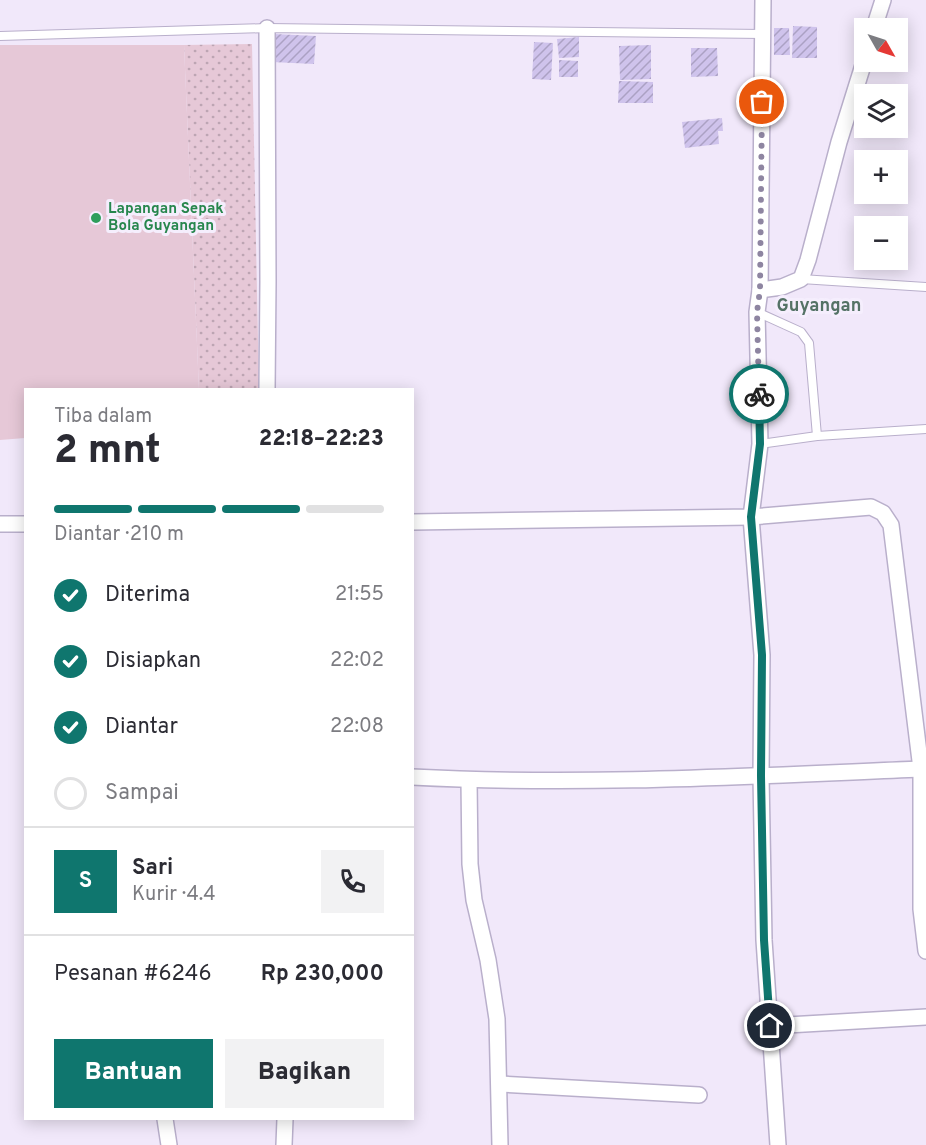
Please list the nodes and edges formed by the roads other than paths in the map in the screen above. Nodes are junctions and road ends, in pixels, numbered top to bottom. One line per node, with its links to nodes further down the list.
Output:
1 (763, 0): 5 (street)
2 (883, 0): 3 (street)
3 (877, 18)
4 (267, 28): 5 (lane); 6 (lane); 12 (street)
5 (763, 34): 10 (street)
6 (0, 36)
7 (861, 72): 8 (street)
8 (801, 279): 9 (lane); 10 (street)
9 (926, 287)
10 (760, 290): 11 (street)
11 (757, 312): 14 (lane); 15 (street)
12 (267, 388)
13 (926, 429): 14 (lane)
14 (817, 436): 15 (lane)
15 (760, 444): 16 (street)
16 (751, 517): 17 (street); 20 (street); 21 (street)
17 (414, 522)
18 (0, 524): 19 (street)
19 (24, 524)
20 (921, 769): 21 (street); 24 (street)
21 (761, 776): 23 (street); 26 (street)
22 (414, 777): 23 (street)
23 (469, 780): 27 (street)
24 (926, 951)
25 (926, 1017): 26 (street)
26 (770, 1026): 34 (street)
27 (500, 1084): 28 (street); 33 (street)
28 (699, 1095)
29 (165, 1120): 31 (street)
30 (285, 1120): 32 (street)
31 (170, 1145)
32 (284, 1145)
33 (500, 1145)
34 (778, 1145)

